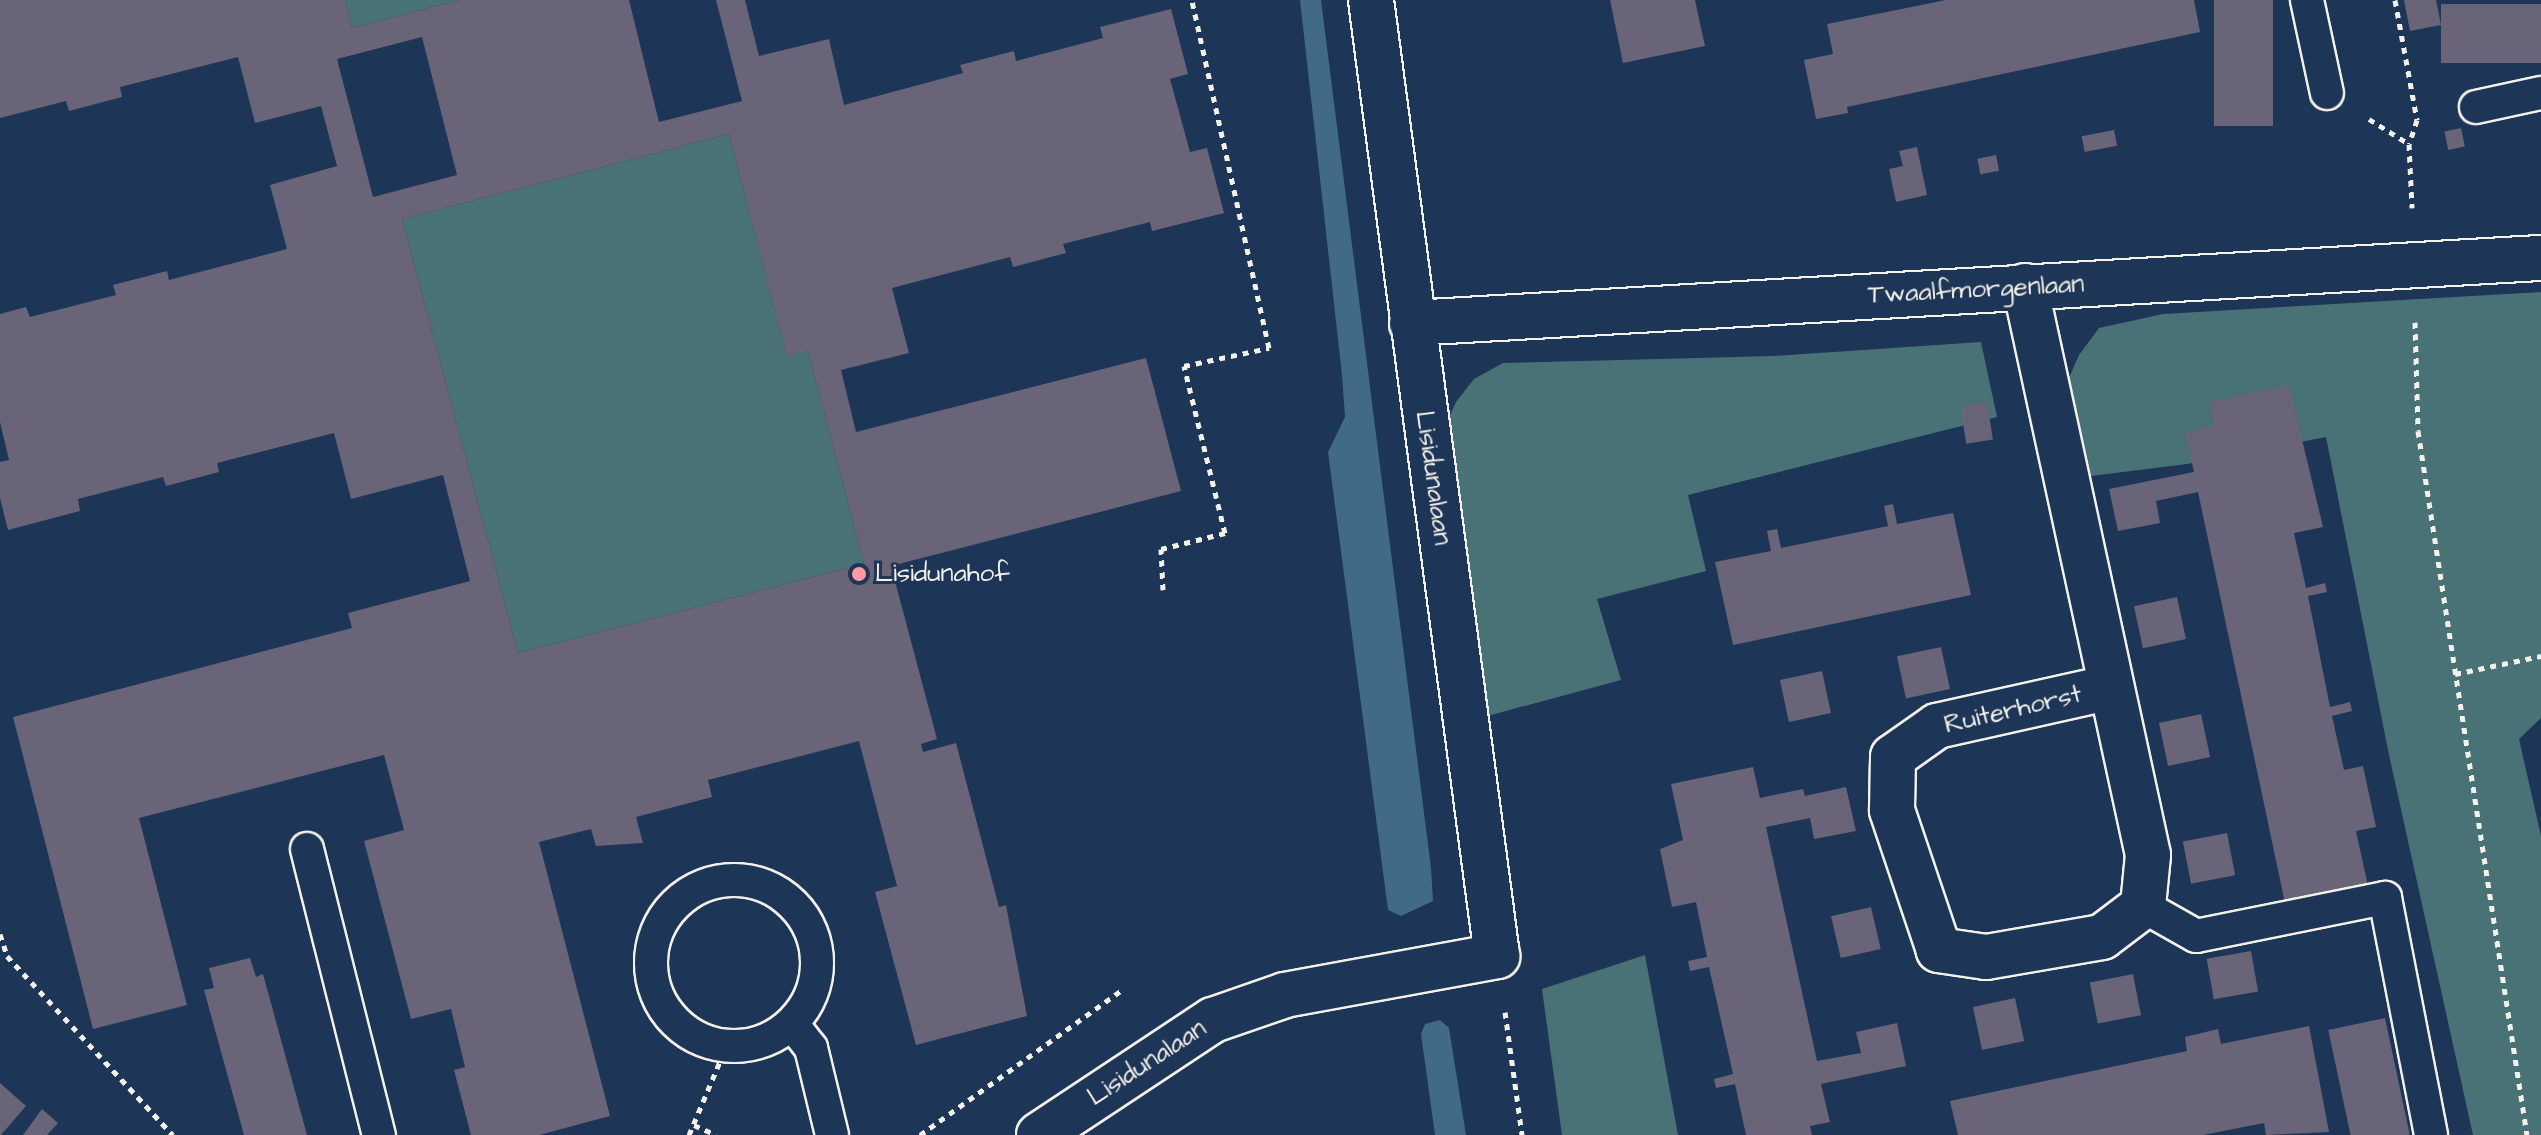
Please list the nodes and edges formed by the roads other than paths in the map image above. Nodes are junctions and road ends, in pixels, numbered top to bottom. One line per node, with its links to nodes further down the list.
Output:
1 (1371, 0): 8 (street, Lisidunalaan)
2 (2307, 0): 3 (lane)
3 (2327, 93)
4 (2541, 93): 5 (lane)
5 (2476, 107)
6 (2541, 258): 7 (street, Twaalfmorgenlaan)
7 (2025, 286): 8 (street, Twaalfmorgenlaan); 9 (street, Ruiterhorst)
8 (1412, 323): 15 (street, Lisidunalaan)
9 (2111, 687): 11 (street, Ruiterhorst); 11 (street, Ruiterhorst)
10 (307, 849): 13 (lane)
11 (2143, 906): 16 (lane)
12 (793, 1025): 12 (lane); 14 (lane)
13 (379, 1135)
14 (832, 1135)
15 (1039, 1135)
16 (2431, 1135)

